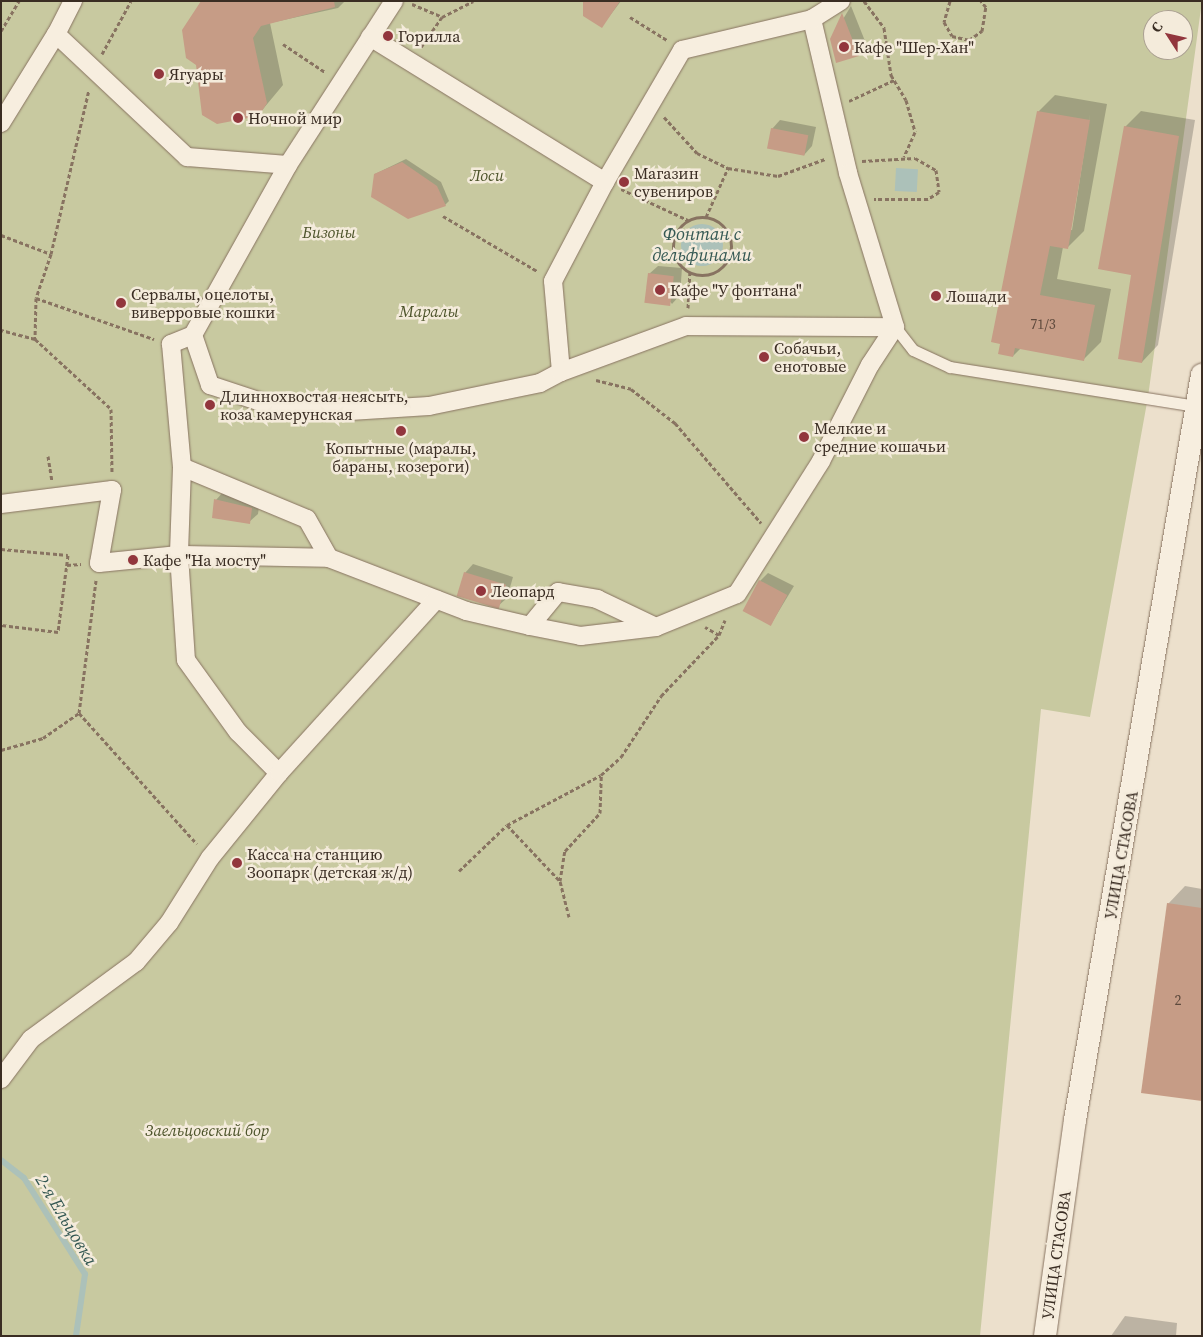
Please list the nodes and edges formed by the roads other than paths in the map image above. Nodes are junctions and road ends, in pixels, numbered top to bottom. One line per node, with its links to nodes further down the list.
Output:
1 (73, 1): 5 (street)
2 (394, 1): 6 (street)
3 (841, 1): 4 (street)
4 (812, 19): 9 (street); 10 (street)
5 (56, 34): 7 (street); 8 (street)
6 (370, 37): 8 (street); 9 (street)
7 (1, 123)
8 (288, 165): 11 (street)
9 (605, 182): 12 (street)
10 (895, 327): 12 (street); 14 (lane); 21 (street)
11 (194, 335): 12 (street); 15 (street)
12 (561, 372)
13 (1202, 375): 14 (street, УЛИЦА СТАСОВА)
14 (1198, 412): 24 (street, УЛИЦА СТАСОВА)
15 (182, 467): 17 (street); 18 (street)
16 (1, 504): 17 (street)
17 (178, 555): 18 (street); 22 (street)
18 (329, 558): 19 (street)
19 (436, 600): 20 (street); 22 (street)
20 (530, 626): 21 (street); 21 (street)
21 (656, 626)
22 (280, 773): 23 (street)
23 (1, 1079)
24 (1045, 1336)

